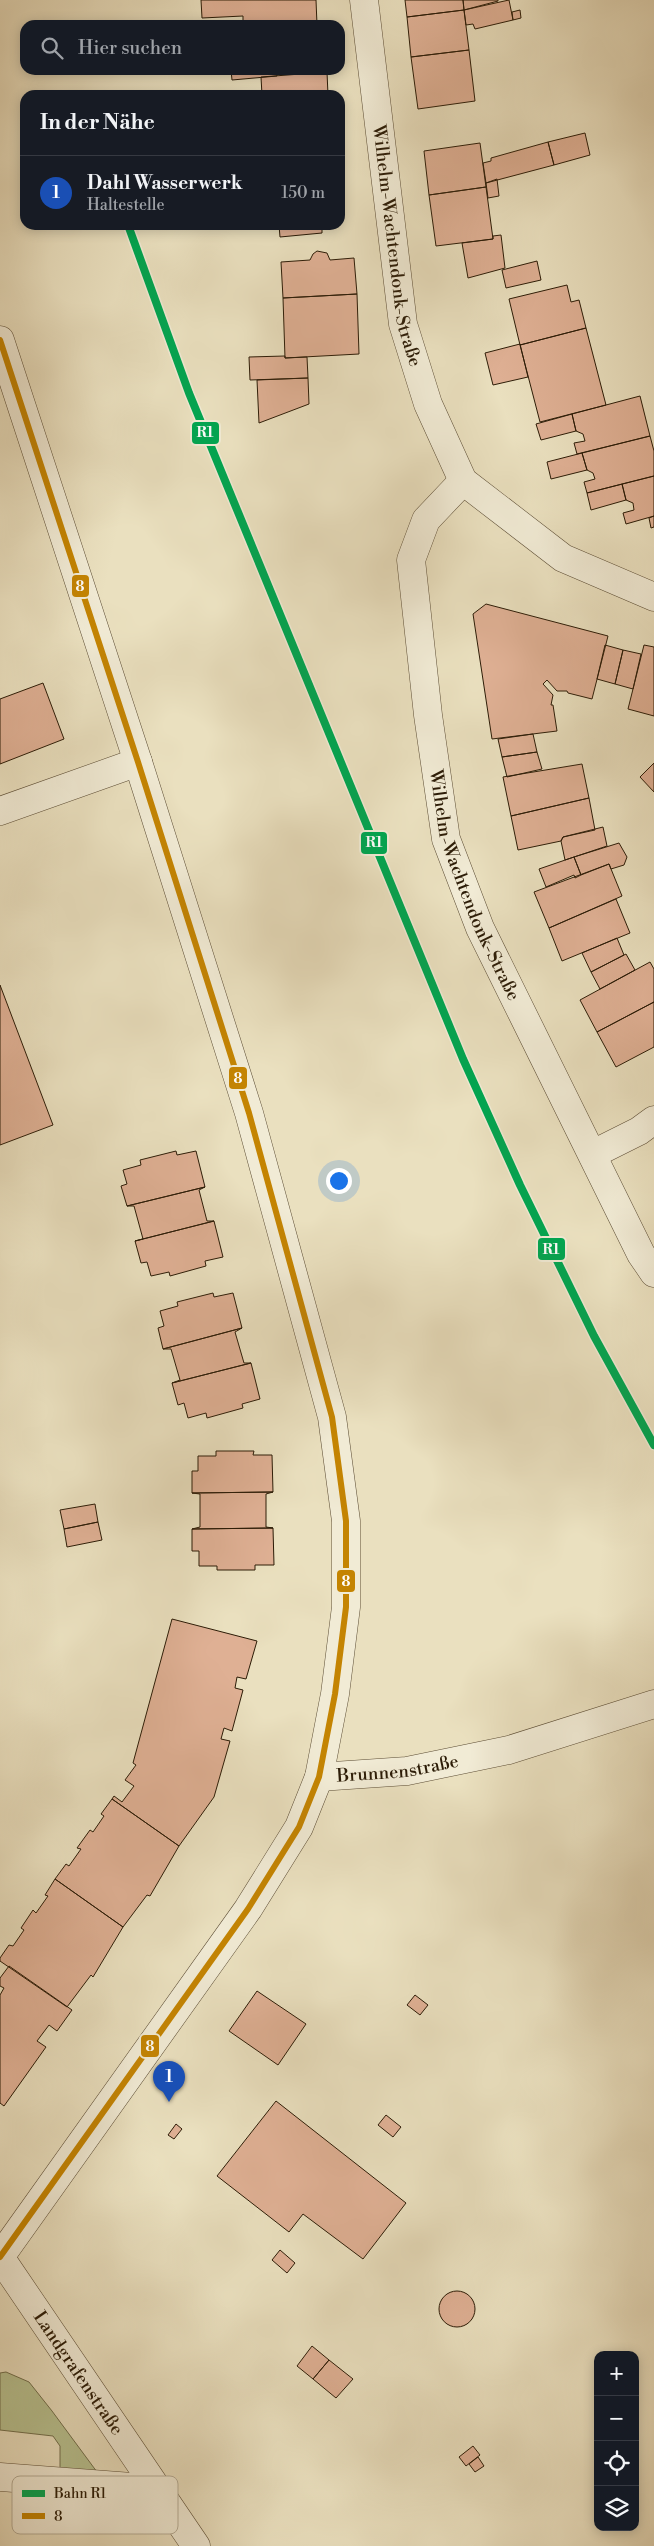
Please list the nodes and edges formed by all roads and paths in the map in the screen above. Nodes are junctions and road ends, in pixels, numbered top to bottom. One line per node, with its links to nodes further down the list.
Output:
1 (364, 0): 3 (street, Wilhelm-Wachtendonk-Straße)
2 (0, 340): 5 (street)
3 (463, 482): 4 (street, Wilhelm-Wachtendonk-Straße); 8 (street, Wilhelm-Wachtendonk-Straße)
4 (654, 597)
5 (138, 762): 6 (street); 11 (street)
6 (0, 811)
7 (654, 1120): 8 (street)
8 (593, 1154): 9 (street, Wilhelm-Wachtendonk-Straße)
9 (654, 1273)
10 (654, 1704): 11 (street, Brunnenstraße)
11 (319, 1777): 12 (street, Brunnenstraße)
12 (0, 2257): 13 (street, Landgrafenstraße)
13 (149, 2476)
14 (178, 2519): 15 (street, Landgrafenstraße)
15 (196, 2546)

